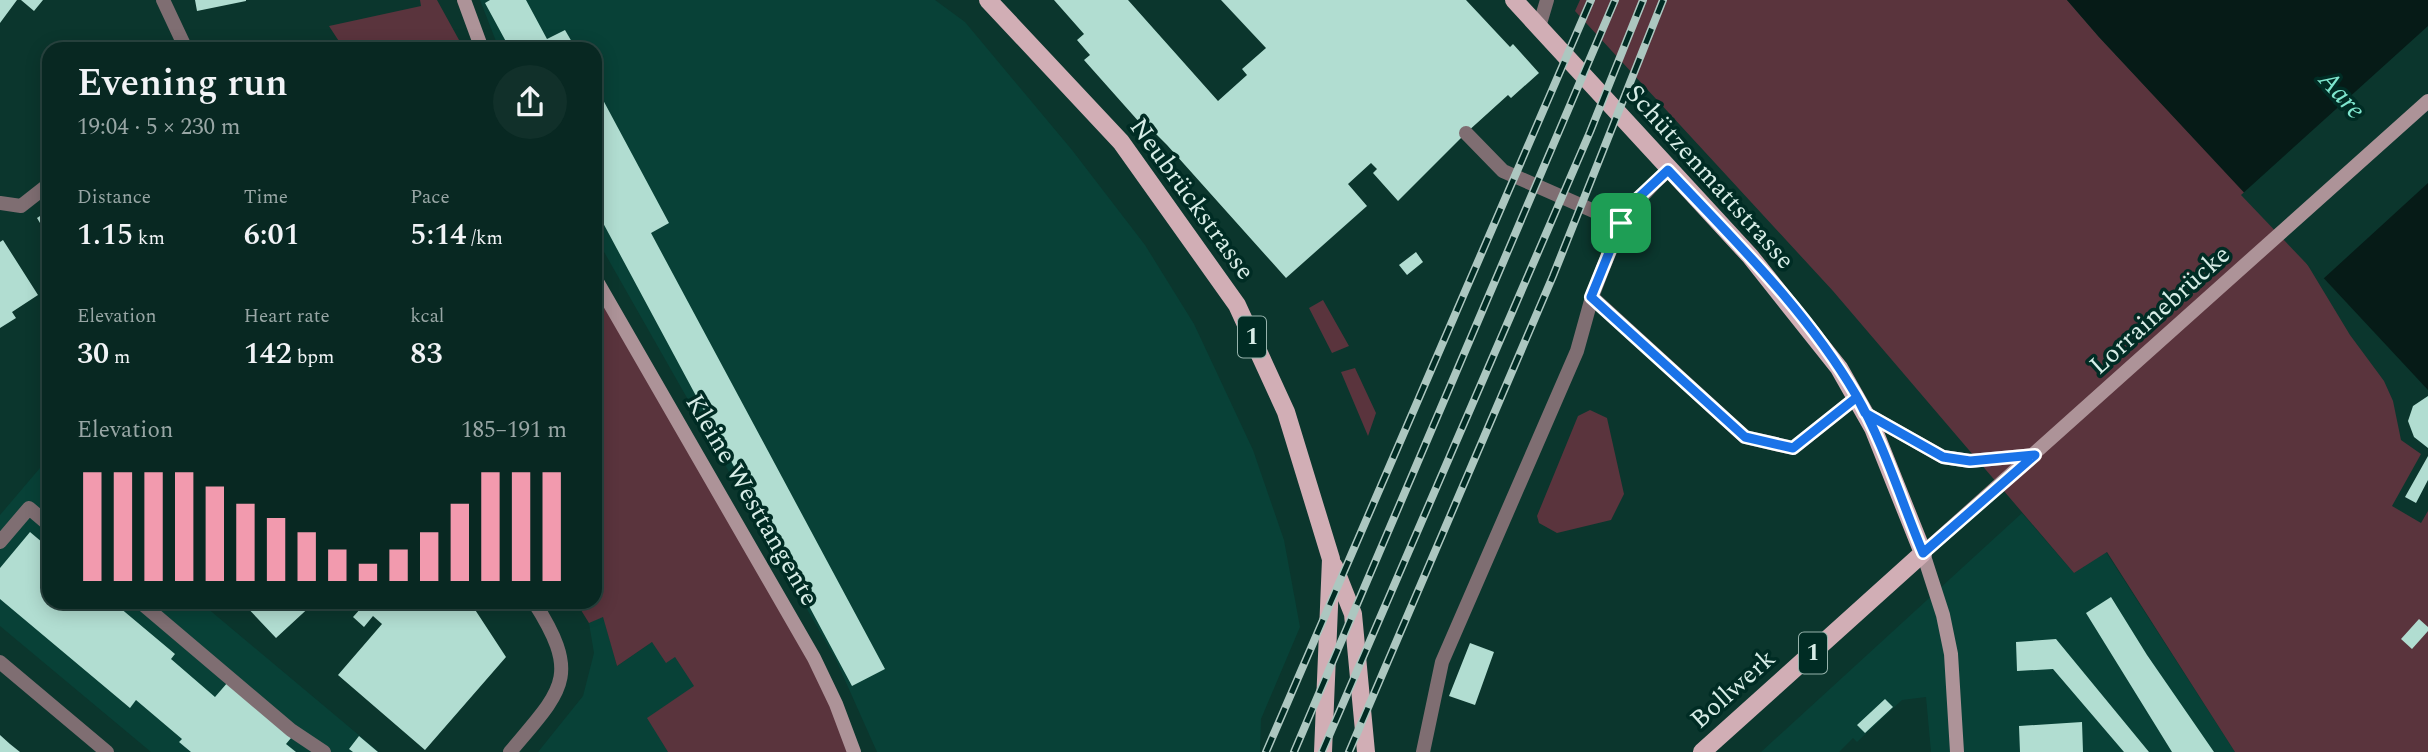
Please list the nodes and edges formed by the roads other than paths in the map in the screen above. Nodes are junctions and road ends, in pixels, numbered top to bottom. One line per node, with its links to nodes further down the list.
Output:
1 (163, 0): 7 (street)
2 (464, 0): 8 (main road)
3 (988, 0): 22 (main road, Neubrückstrasse / 1)
4 (1514, 0): 6 (main road, Schützenmattstrasse)
5 (1547, 0): 6 (street)
6 (1539, 27): 11 (main road, Schützenmattstrasse)
7 (183, 42)
8 (479, 42)
9 (2428, 101): 18 (main road, Lorrainebrücke)
10 (1466, 133): 14 (street)
11 (1668, 170): 14 (street); 17 (main road, Schützenmattstrasse)
12 (42, 190): 13 (street)
13 (0, 203)
14 (1621, 223): 16 (street)
15 (602, 290): 29 (main road, Kleine Westtangente)
16 (1591, 297): 17 (street); 32 (street)
17 (1861, 405): 18 (main road); 21 (main road, Schützenmattstrasse)
18 (2035, 455): 21 (main road, Lorrainebrücke)
19 (42, 519): 20 (street)
20 (0, 542)
21 (1923, 553): 33 (main road, Bollwerk / 1); 34 (main road)
22 (1331, 559): 30 (main road, Neubrückstrasse / 1); 31 (main road)
23 (148, 609): 27 (street)
24 (538, 609): 28 (street)
25 (0, 662): 26 (street)
26 (107, 752)
27 (324, 752)
28 (510, 752)
29 (853, 752)
30 (1323, 752)
31 (1366, 752)
32 (1423, 752)
33 (1702, 752)
34 (1957, 752)

